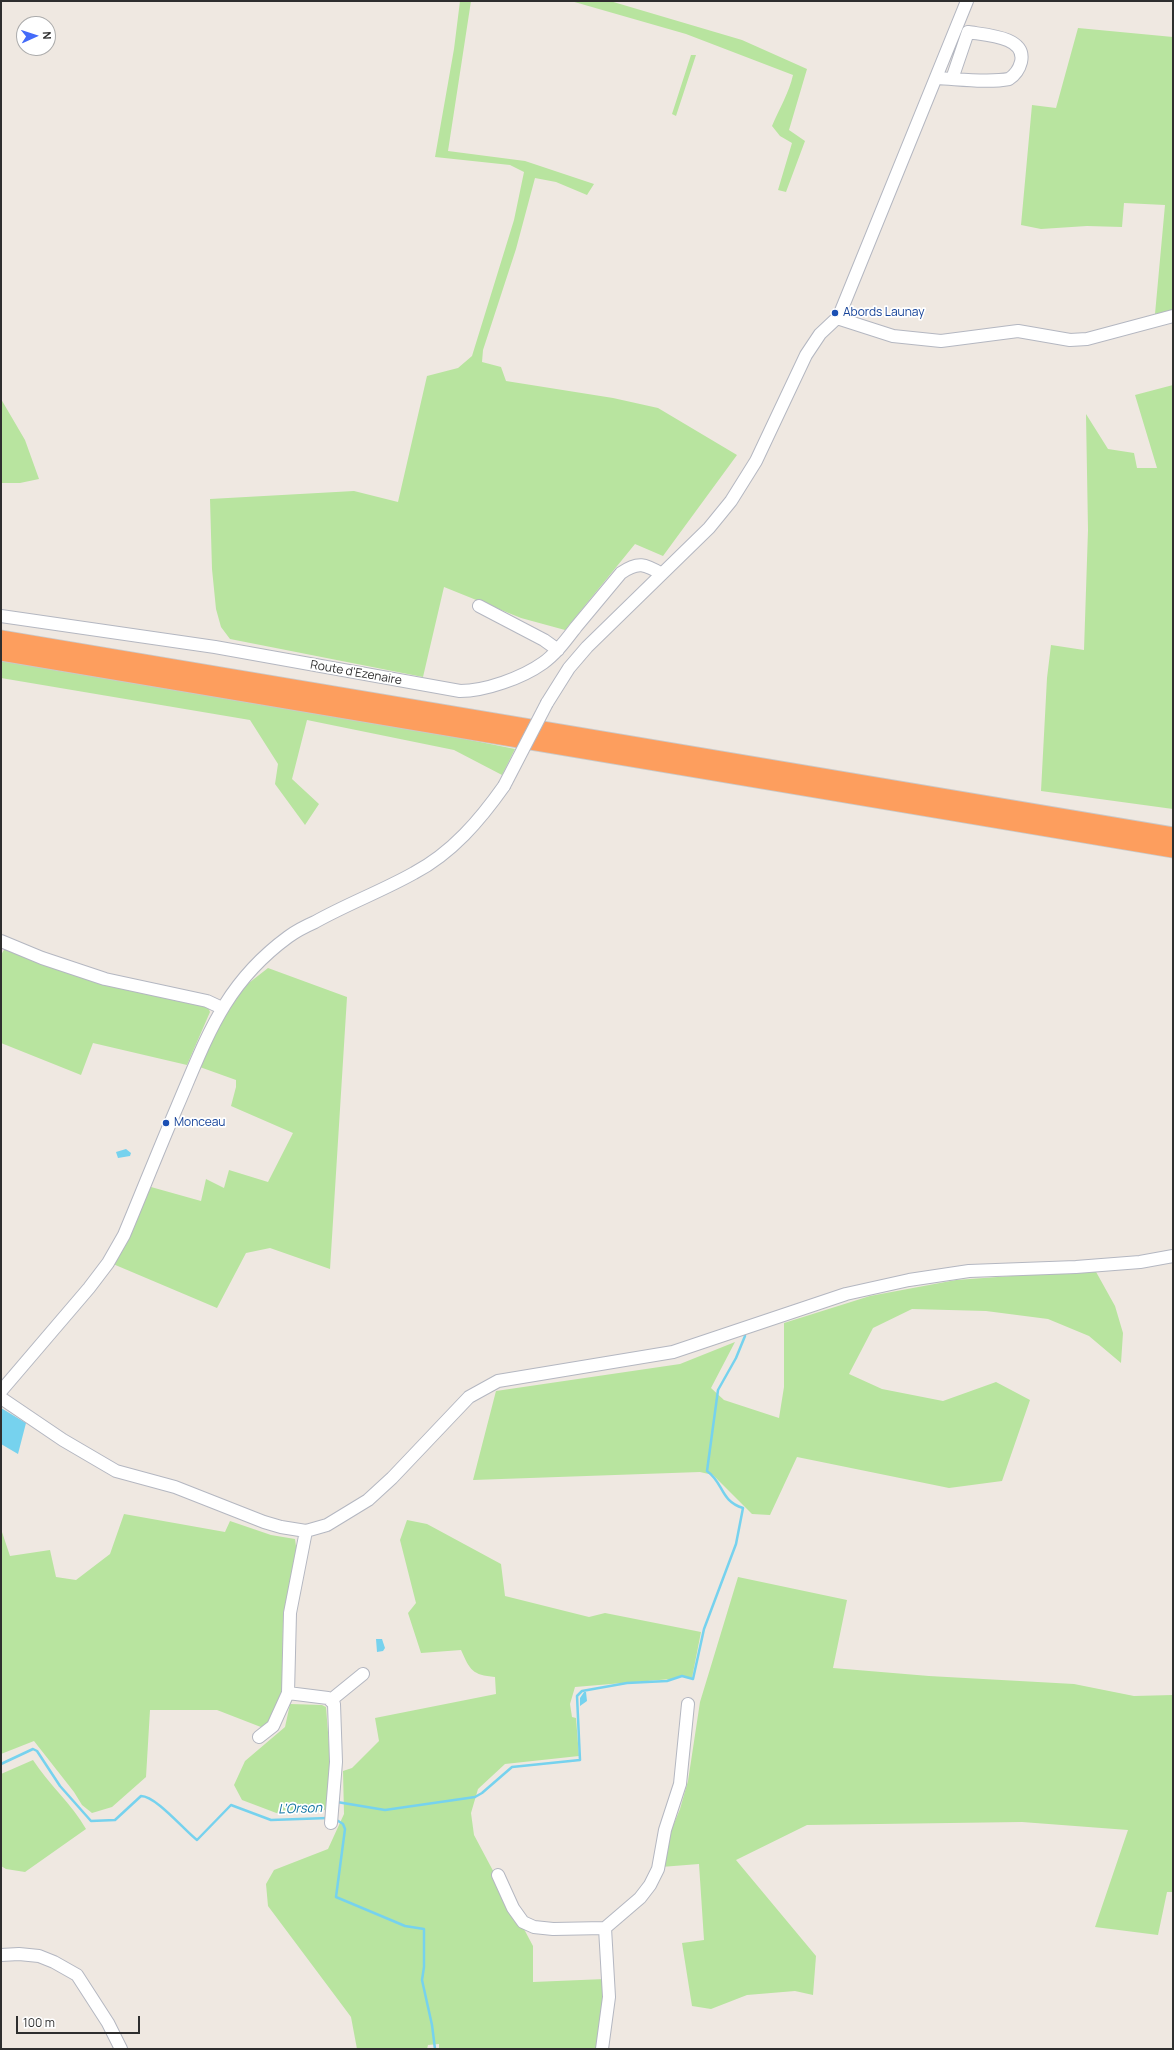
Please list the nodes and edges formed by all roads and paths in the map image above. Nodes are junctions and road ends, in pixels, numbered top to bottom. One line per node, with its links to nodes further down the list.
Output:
1 (967, 1): 2 (street)
2 (937, 78): 3 (street); 5 (street)
3 (952, 79): 3 (street)
4 (1173, 316): 5 (street)
5 (837, 318): 6 (street)
6 (662, 574): 10 (street, Route d'Ezenaire); 15 (street, bridge)
7 (479, 606): 10 (street)
8 (1, 616): 10 (street, Route d'Ezenaire)
9 (1, 639): 12 (highway)
10 (558, 650)
11 (1, 652): 13 (highway)
12 (1173, 836)
13 (1173, 849)
14 (1, 941): 15 (street)
15 (222, 1008): 17 (street)
16 (1173, 1256): 19 (street)
17 (1, 1391)
18 (1, 1398): 19 (street)
19 (306, 1530): 21 (street)
20 (363, 1674): 22 (street)
21 (288, 1693): 22 (street); 24 (street)
22 (331, 1700): 25 (street)
23 (688, 1704): 27 (street)
24 (259, 1737)
25 (332, 1817)
26 (498, 1875): 27 (street)
27 (605, 1928): 30 (street)
28 (1, 1955): 29 (street)
29 (121, 2049)
30 (602, 2049)

